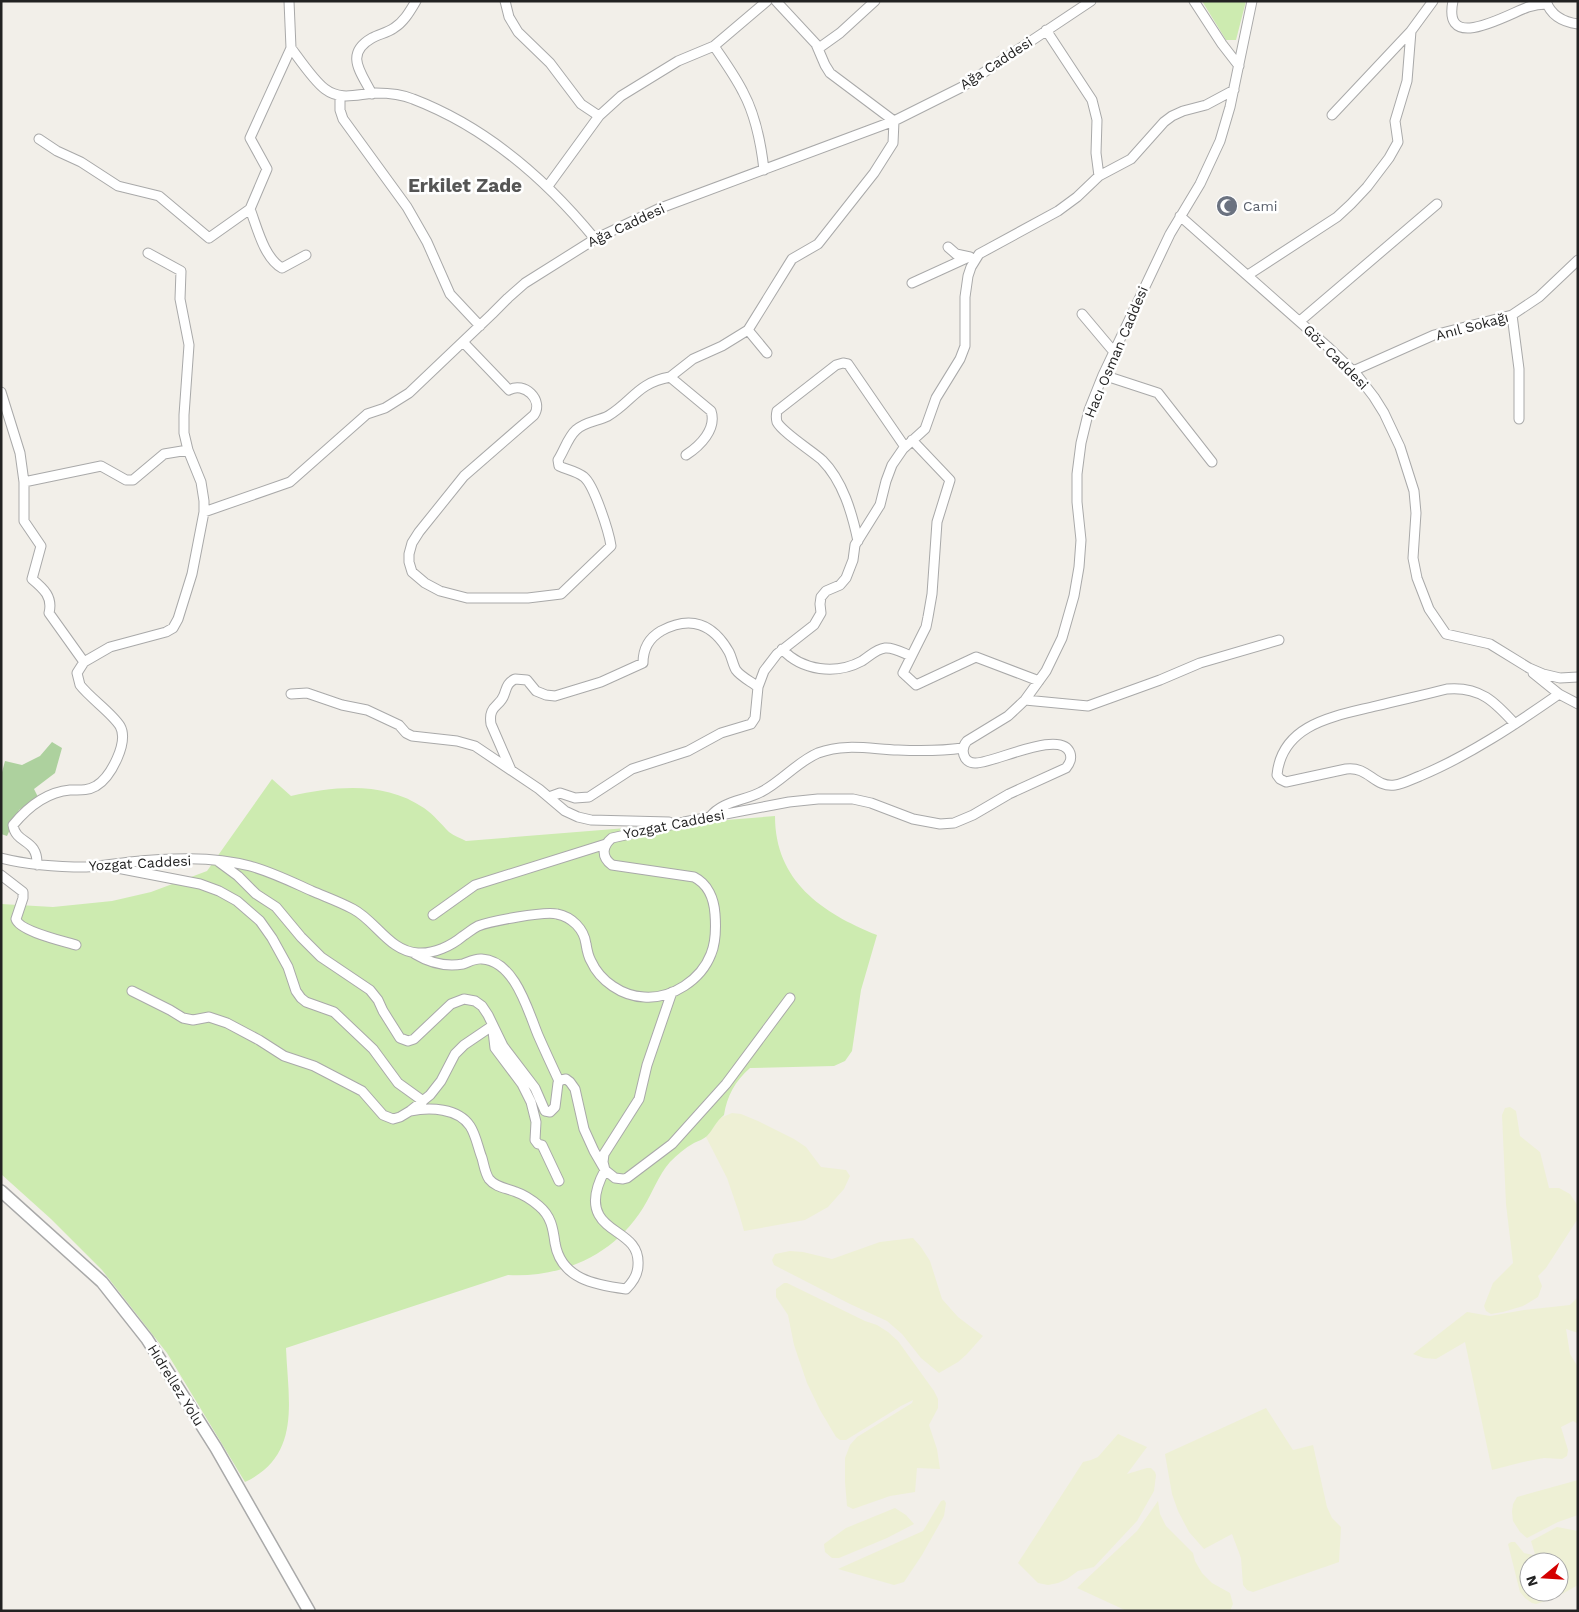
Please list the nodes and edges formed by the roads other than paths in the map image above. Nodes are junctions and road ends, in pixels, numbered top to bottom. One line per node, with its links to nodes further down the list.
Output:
1 (289, 1): 17 (street)
2 (416, 1): 21 (street)
3 (505, 1): 24 (street)
4 (767, 1): 16 (street)
5 (776, 1): 18 (street)
6 (875, 1): 18 (street)
7 (1091, 1): 14 (street, Ağa Caddesi)
8 (1194, 1): 19 (street)
9 (1252, 1): 19 (street, Hacı Osman Caddesi)
10 (1433, 1): 15 (street)
11 (1454, 1): 12 (street)
12 (1547, 3): 13 (street)
13 (1578, 24)
14 (1046, 30): 25 (street, Ağa Caddesi); 28 (street)
15 (1411, 31): 23 (street); 39 (street)
16 (714, 46): 24 (street); 27 (street)
17 (291, 48): 22 (street); 31 (street)
18 (819, 48): 25 (street)
19 (1239, 66): 20 (street, Hacı Osman Caddesi)
20 (1234, 90): 28 (street); 32 (street, Hacı Osman Caddesi)
21 (372, 94): 22 (street); 29 (street)
22 (340, 97): 44 (street)
23 (1332, 115)
24 (599, 116): 29 (street)
25 (894, 121): 27 (street, Ağa Caddesi); 45 (street)
26 (39, 139): 31 (street)
27 (764, 170): 33 (street, Ağa Caddesi)
28 (1099, 176): 37 (street)
29 (548, 186): 33 (street)
30 (1437, 204): 43 (street)
31 (250, 209): 36 (street)
32 (1180, 216): 39 (street, Göz Caddesi); 47 (street, Hacı Osman Caddesi)
33 (595, 239): 44 (street, Ağa Caddesi)
34 (948, 247): 37 (street)
35 (148, 253): 55 (street)
36 (306, 255)
37 (972, 258): 40 (street); 54 (street)
38 (1578, 260): 42 (street, Anıl Sokağı)
39 (1248, 274): 43 (street, Göz Caddesi)
40 (912, 283)
41 (1082, 314): 47 (street)
42 (1512, 315): 49 (street, Anıl Sokağı); 53 (street)
43 (1300, 321): 49 (street, Göz Caddesi)
44 (480, 326): 46 (street, Ağa Caddesi)
45 (748, 330): 48 (street); 51 (street)
46 (463, 342): 51 (street); 59 (street, Ağa Caddesi)
47 (1114, 352): 50 (street, Hacı Osman Caddesi)
48 (767, 353)
49 (1353, 371): 65 (street, Göz Caddesi)
50 (1103, 375): 57 (street); 67 (street, Hacı Osman Caddesi)
51 (670, 377): 56 (street)
52 (1, 392): 58 (street)
53 (1519, 419)
54 (909, 443): 60 (street); 60 (street); 63 (street)
55 (188, 450): 58 (street); 59 (street)
56 (686, 455)
57 (1212, 462)
58 (24, 482): 64 (street)
59 (204, 512): 64 (street)
60 (858, 541): 62 (street)
61 (1279, 640): 71 (street)
62 (782, 649): 63 (street); 68 (street)
63 (911, 656): 67 (street)
64 (84, 662): 82 (street)
65 (1529, 668): 66 (street, Göz Caddesi); 70 (street)
66 (1578, 676)
67 (1039, 681): 71 (street, Hacı Osman Caddesi)
68 (758, 687): 75 (street); 76 (street)
69 (291, 694): 75 (street)
70 (1559, 694): 72 (street); 73 (street)
71 (1025, 700): 74 (street, Hacı Osman Caddesi)
72 (1578, 704)
73 (1515, 724): 73 (street)
74 (965, 744): 77 (street); 77 (street, Yozgat Caddesi)
75 (511, 771): 76 (street)
76 (549, 797): 78 (street)
77 (710, 817): 78 (street, Yozgat Caddesi)
78 (684, 822): 79 (street, Yozgat Caddesi)
79 (606, 844): 85 (street); 89 (street, Yozgat Caddesi)
80 (1, 858): 82 (street, Yozgat Caddesi)
81 (216, 860): 83 (street, Yozgat Caddesi); 87 (street, Yozgat Caddesi); 91 (street)
82 (37, 865): 83 (street, Yozgat Caddesi)
83 (102, 866): 93 (street)
84 (1, 875): 86 (street)
85 (433, 915)
86 (76, 946)
87 (415, 953): 89 (street, Yozgat Caddesi); 92 (street)
88 (132, 991): 94 (street)
89 (672, 992): 95 (street)
90 (790, 998): 95 (street)
91 (492, 1026): 92 (street); 93 (street); 96 (street)
92 (559, 1081): 95 (street)
93 (423, 1101): 94 (street)
94 (410, 1111): 95 (street)
95 (605, 1170)
96 (560, 1181)
97 (1, 1192): 98 (street, Hıdrellez Yolu)
98 (309, 1611)

